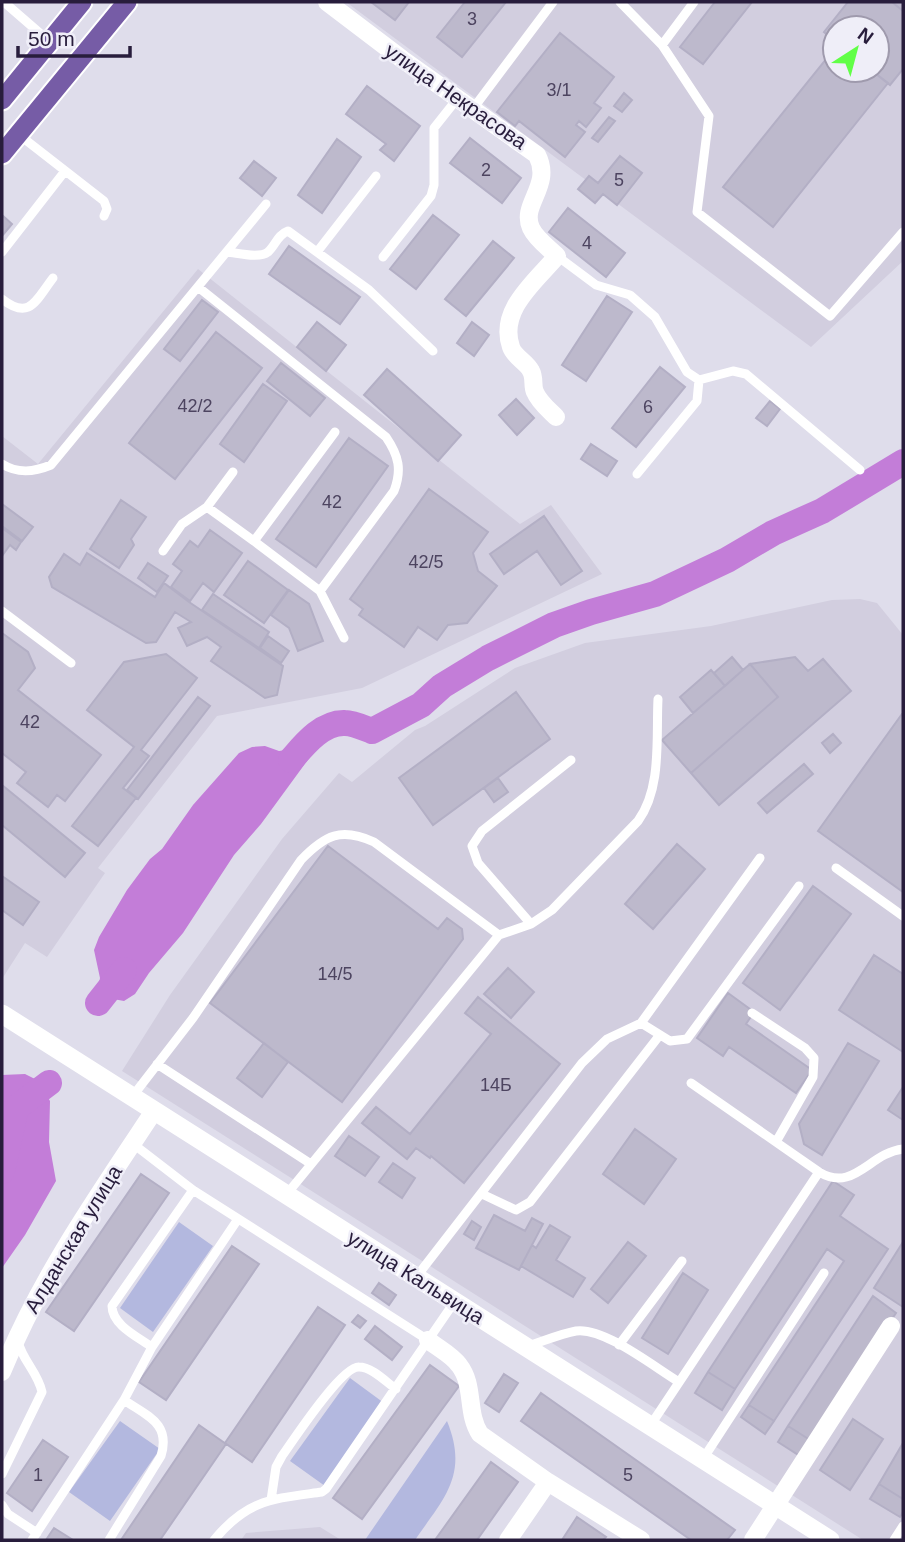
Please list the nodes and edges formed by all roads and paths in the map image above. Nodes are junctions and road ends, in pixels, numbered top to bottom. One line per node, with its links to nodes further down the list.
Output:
1 (4, 2): 8 (lane)
2 (82, 2): 8 (main road)
3 (127, 2): 13 (main road)
4 (327, 2): 10 (street, улица Некрасова)
5 (553, 2): 12 (lane)
6 (620, 2): 9 (lane)
7 (694, 2): 9 (lane)
8 (50, 42): 11 (main road)
9 (662, 45): 19 (lane)
10 (457, 99): 12 (street, улица Некрасова); 24 (lane)
11 (2, 100)
12 (472, 110): 23 (street, улица Некрасова)
13 (18, 134): 14 (main road); 15 (lane)
14 (2, 154)
15 (65, 172): 18 (lane); 20 (lane)
16 (376, 176): 22 (lane)
17 (266, 204): 21 (lane)
18 (104, 216)
19 (903, 232)
20 (2, 252)
21 (227, 252): 22 (lane); 26 (lane)
22 (317, 252): 28 (lane)
23 (557, 256): 29 (lane); 30 (street)
24 (383, 257)
25 (53, 278): 27 (lane)
26 (198, 287): 32 (lane); 39 (lane)
27 (2, 299)
28 (433, 351)
29 (699, 380): 33 (lane); 35 (lane)
30 (556, 417)
31 (335, 432): 37 (lane)
32 (2, 464)
33 (860, 470)
34 (233, 472): 36 (lane)
35 (637, 474)
36 (207, 508): 37 (lane); 38 (lane)
37 (254, 541): 39 (lane)
38 (163, 551)
39 (320, 590): 41 (lane)
40 (2, 611): 42 (lane)
41 (344, 638)
42 (71, 663)
43 (658, 699): 49 (lane)
44 (571, 760): 49 (lane)
45 (760, 858): 53 (lane)
46 (836, 868): 48 (lane)
47 (799, 886): 54 (lane)
48 (903, 916)
49 (531, 924): 50 (lane)
50 (499, 935): 55 (lane); 62 (lane)
51 (752, 1013): 59 (lane)
52 (2, 1014): 57 (street, улица Кальвица)
53 (641, 1023): 54 (lane); 65 (lane)
54 (659, 1036): 65 (lane)
55 (157, 1065): 57 (lane); 62 (lane)
56 (691, 1083): 59 (lane)
57 (131, 1097): 58 (street, улица Кальвица)
58 (154, 1111): 60 (street, Алданская улица); 66 (street, улица Кальвица)
59 (776, 1142): 63 (lane)
60 (132, 1143): 64 (lane); 73 (street, Алданская улица)
61 (903, 1149): 63 (lane)
62 (311, 1164): 66 (lane)
63 (819, 1172): 79 (lane)
64 (193, 1190): 67 (lane); 77 (lane)
65 (482, 1194): 70 (lane)
66 (286, 1195): 70 (street, улица Кальвица)
67 (239, 1219): 74 (lane); 77 (lane)
68 (681, 1261): 75 (lane)
69 (824, 1273): 83 (lane)
70 (417, 1276): 71 (street, улица Кальвица)
71 (455, 1301): 74 (lane); 76 (street, улица Кальвица)
72 (891, 1326): 88 (street)
73 (16, 1337): 78 (street, Алданская улица); 84 (lane)
74 (428, 1340): 80 (lane); 85 (street)
75 (619, 1345): 76 (lane); 79 (lane)
76 (526, 1346): 82 (street, улица Кальвица)
77 (152, 1347): 81 (lane)
78 (2, 1372)
79 (679, 1382): 82 (lane)
80 (396, 1389): 86 (lane); 86 (lane)
81 (124, 1400): 90 (lane); 92 (lane)
82 (650, 1426): 83 (street, улица Кальвица)
83 (703, 1459): 88 (street, улица Кальвица)
84 (2, 1474)
85 (548, 1482): 91 (street); 94 (street)
86 (271, 1500): 93 (lane)
87 (2, 1505): 90 (lane)
88 (776, 1505): 95 (street); 96 (street, улица Кальвица)
89 (903, 1526): 97 (lane)
90 (34, 1537)
91 (636, 1539)
92 (109, 1540)
93 (214, 1540)
94 (508, 1540)
95 (753, 1540)
96 (830, 1540)
97 (894, 1540)

